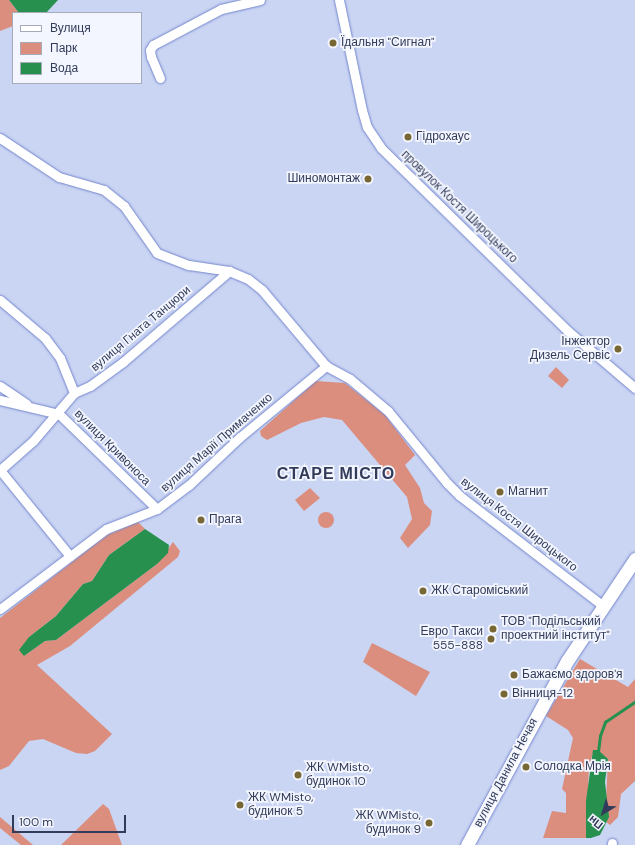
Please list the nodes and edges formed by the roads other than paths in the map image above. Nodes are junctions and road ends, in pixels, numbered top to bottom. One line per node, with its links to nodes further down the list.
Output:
1 (260, 0): 3 (street)
2 (339, 0): 9 (street, провулок Костя Широцького)
3 (160, 78)
4 (0, 138): 5 (street, вулиця Костя Широцького)
5 (229, 271): 7 (street, вулиця Костя Широцького); 10 (street, вулиця Гната Танцюри)
6 (0, 300): 10 (street)
7 (326, 366): 15 (street, вулиця Марії Примаченко); 18 (street, вулиця Костя Широцького)
8 (0, 386): 12 (street)
9 (635, 388)
10 (74, 392): 13 (street)
11 (0, 400): 12 (street, вулиця Кривоноса)
12 (32, 407): 13 (street, вулиця Кривоноса)
13 (59, 414): 14 (street); 15 (street, вулиця Кривоноса)
14 (0, 470): 16 (street)
15 (157, 509): 16 (street, вулиця Марії Примаченко)
16 (70, 556): 19 (street, вулиця Марії Примаченко)
17 (635, 559): 18 (main road, вулиця Данила Нечая)
18 (602, 605): 20 (main road, вулиця Данила Нечая)
19 (0, 609)
20 (467, 845)

